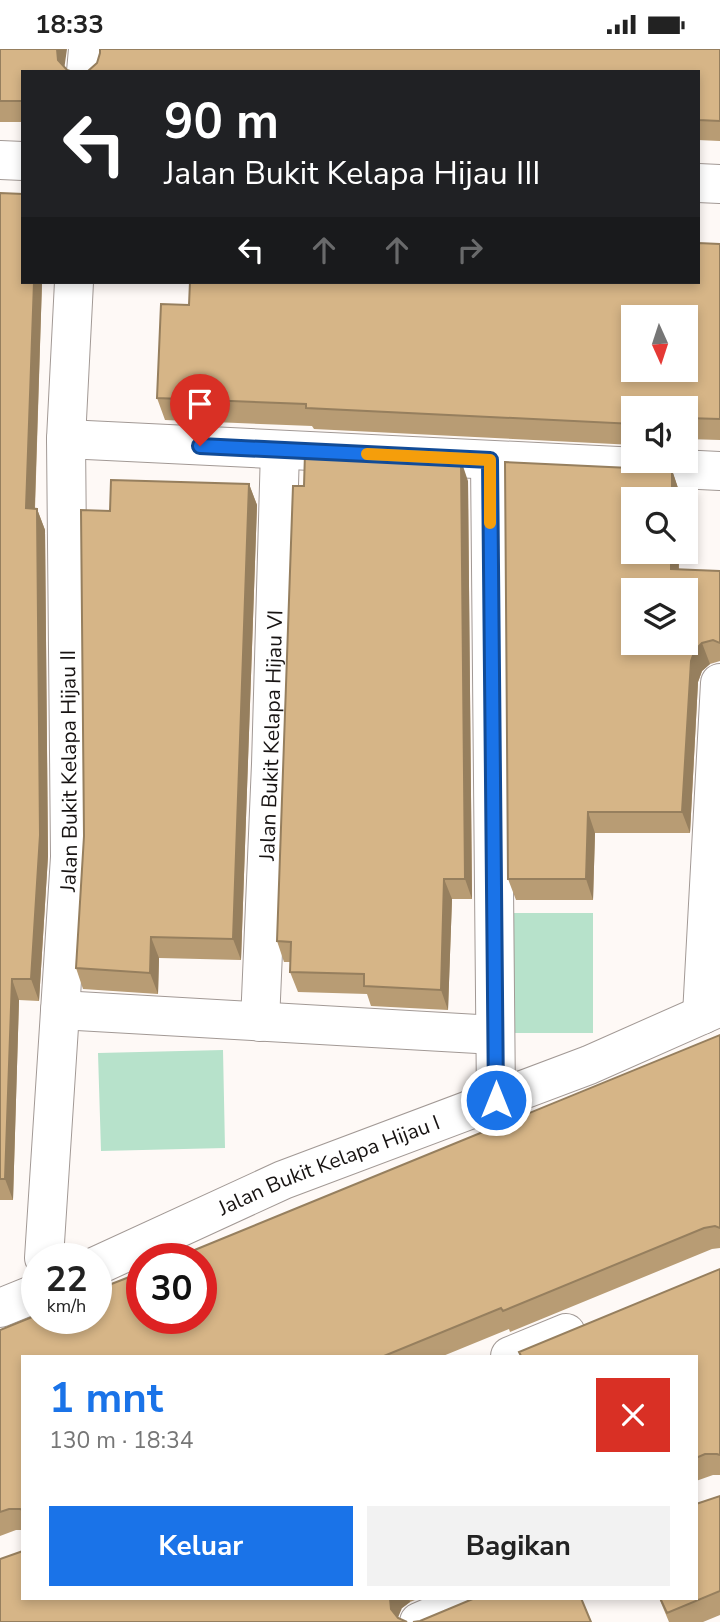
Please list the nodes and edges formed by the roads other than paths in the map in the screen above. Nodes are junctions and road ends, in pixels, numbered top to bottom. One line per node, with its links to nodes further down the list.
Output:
1 (88, 49): 2 (street)
2 (86, 70)
3 (0, 160): 4 (street)
4 (21, 161)
5 (700, 183): 6 (street)
6 (720, 184)
7 (74, 284): 8 (street, Jalan Bukit Kelapa Hijau II)
8 (66, 439): 9 (street); 13 (street, Jalan Bukit Kelapa Hijau II)
9 (280, 450): 10 (street); 15 (street, Jalan Bukit Kelapa Hijau VI)
10 (490, 460): 11 (street); 16 (street)
11 (720, 471)
12 (720, 683): 14 (street)
13 (60, 1010): 15 (street); 18 (street, Jalan Bukit Kelapa Hijau II)
14 (711, 1011): 17 (street, Jalan Bukit Kelapa Hijau I)
15 (260, 1022): 16 (street)
16 (495, 1035): 17 (street)
17 (496, 1100): 19 (street, Jalan Bukit Kelapa Hijau I)
18 (45, 1243)
19 (112, 1259)
20 (21, 1299): 21 (street)
21 (0, 1308)
22 (597, 1320): 23 (street)
23 (512, 1355)
24 (470, 1600): 25 (street)
25 (419, 1622)

